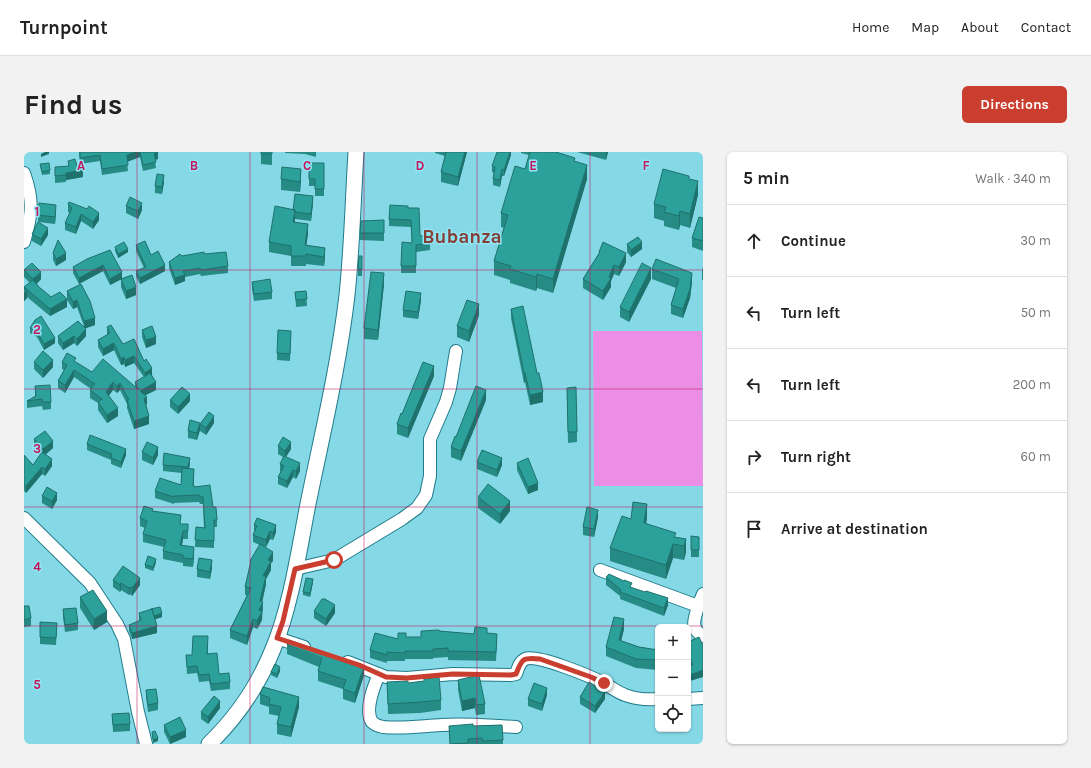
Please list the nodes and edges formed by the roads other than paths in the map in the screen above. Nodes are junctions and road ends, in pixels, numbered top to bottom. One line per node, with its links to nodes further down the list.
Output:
1 (356, 152): 6 (main road)
2 (24, 173): 3 (street)
3 (24, 242)
4 (456, 351): 6 (street)
5 (24, 518): 19 (street)
6 (295, 569): 11 (main road)
7 (600, 570): 9 (street)
8 (703, 594): 9 (street)
9 (698, 606): 10 (street)
10 (703, 636)
11 (277, 638): 12 (street); 20 (main road)
12 (318, 652)
13 (338, 658): 14 (street)
14 (379, 674): 16 (street); 18 (street)
15 (703, 698): 17 (street)
16 (655, 699)
17 (691, 699)
18 (516, 727)
19 (146, 744)
20 (209, 744)

